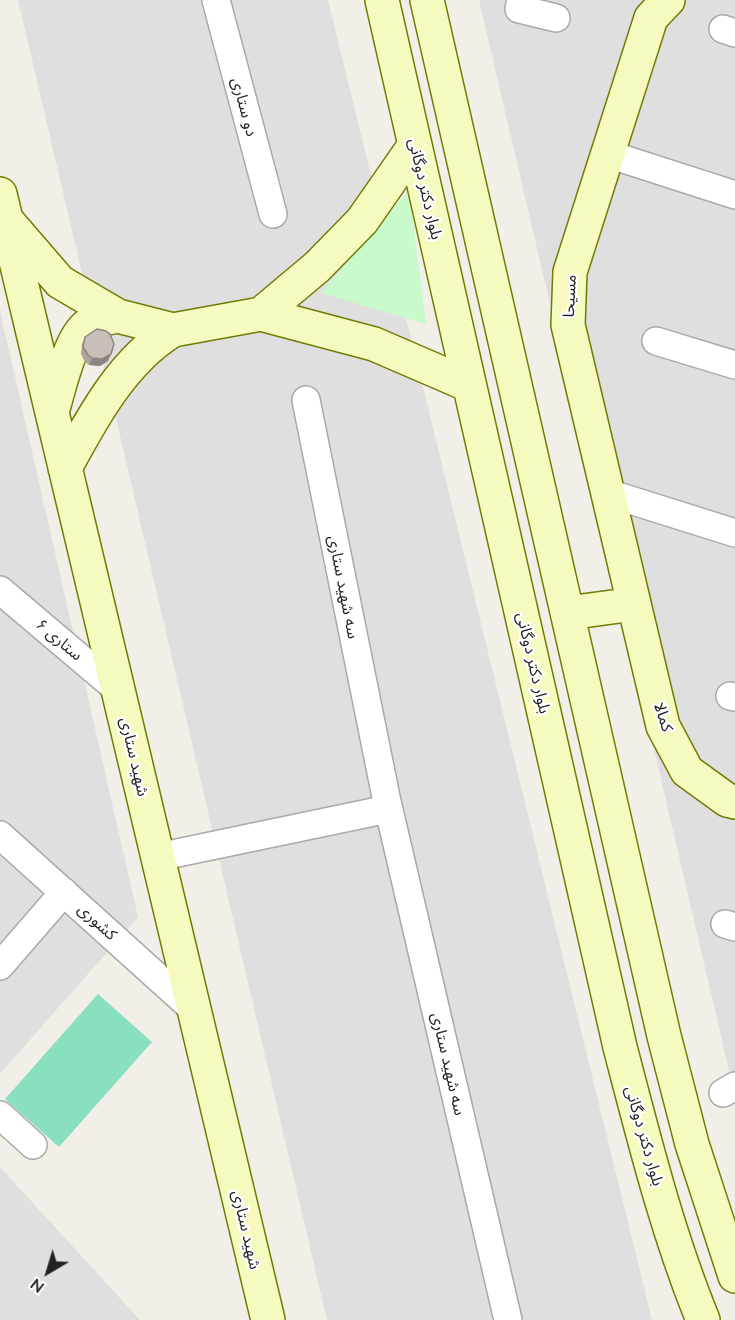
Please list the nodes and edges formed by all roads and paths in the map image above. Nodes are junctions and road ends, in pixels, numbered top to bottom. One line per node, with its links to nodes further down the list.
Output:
1 (216, 0): 11 (street, دو ستاری)
2 (382, 0): 7 (street, بلوار دکتر دوگانی)
3 (427, 0): 28 (street)
4 (521, 0): 6 (street)
5 (658, 6): 8 (street, مسیحا)
6 (556, 18)
7 (415, 145): 12 (street); 20 (street, بلوار دکتر دوگانی)
8 (608, 154): 9 (street); 24 (street, مسیحا)
9 (735, 195)
10 (3, 207): 13 (street); 15 (street, شهید ستاری)
11 (273, 214)
12 (261, 314): 14 (street); 20 (street)
13 (118, 316): 14 (street); 18 (street)
14 (173, 330): 19 (street)
15 (34, 337): 18 (street); 22 (street, شهید ستاری)
16 (656, 341): 17 (street)
17 (735, 365)
18 (66, 366): 19 (street); 22 (street)
19 (131, 367): 23 (street)
20 (469, 385): 38 (street, بلوار دکتر دوگانی)
21 (306, 400): 31 (street, سه شهید ستاری)
22 (52, 413): 23 (street, شهید ستاری)
23 (65, 468): 29 (street, شهید ستاری)
24 (608, 493): 25 (street); 27 (street, مسیحا)
25 (735, 533)
26 (0, 590): 29 (street, ستاری ۶)
27 (634, 604): 28 (street); 30 (street, کمالا)
28 (568, 613): 37 (street)
29 (118, 690): 33 (street, شهید ستاری)
30 (735, 802)
31 (388, 809): 33 (street); 43 (street, سه شهید ستاری)
32 (0, 835): 34 (street, کشوری)
33 (158, 857): 36 (street, شهید ستاری)
34 (64, 892): 35 (street); 36 (street, کشوری)
35 (0, 966)
36 (194, 1010): 42 (street, شهید ستاری)
37 (664, 1036): 38 (street); 41 (street)
38 (620, 1047): 44 (street, بلوار دکتر دوگانی)
39 (0, 1115): 40 (street)
40 (33, 1145)
41 (735, 1276)
42 (268, 1320)
43 (508, 1320)
44 (704, 1320)

